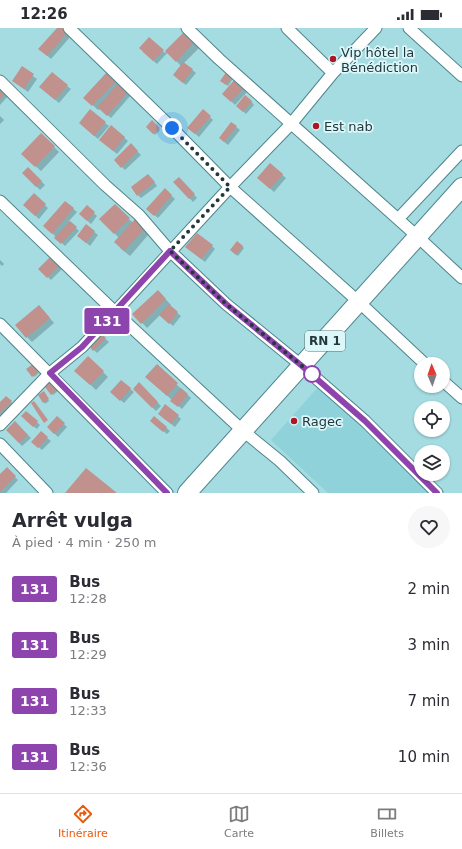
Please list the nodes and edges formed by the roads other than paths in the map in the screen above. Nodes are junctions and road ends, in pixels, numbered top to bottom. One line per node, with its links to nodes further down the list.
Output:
1 (69, 28): 11 (street)
2 (187, 28): 9 (street)
3 (287, 28): 6 (street)
4 (376, 28): 6 (street)
5 (409, 28): 7 (street)
6 (333, 73): 9 (street)
7 (462, 76)
8 (0, 81): 16 (street)
9 (291, 124): 11 (street); 14 (street)
10 (462, 151): 14 (street)
11 (230, 187): 16 (street); 18 (street)
12 (462, 188): 15 (highway, RN 1)
13 (0, 201): 19 (street)
14 (398, 219): 15 (street)
15 (418, 236): 17 (street); 18 (highway, RN 1)
16 (170, 251): 19 (street); 22 (street)
17 (462, 278)
18 (360, 303): 21 (street); 22 (highway, RN 1)
19 (115, 312): 23 (street); 27 (street)
20 (0, 324): 23 (street)
21 (418, 357)
22 (302, 366): 27 (highway, RN 1); 33 (street)
23 (50, 373): 26 (street); 31 (street)
24 (450, 387): 25 (street)
25 (462, 398)
26 (0, 425)
27 (242, 430): 29 (highway, RN 1); 32 (street)
28 (0, 444): 30 (street)
29 (192, 491)
30 (46, 493)
31 (167, 493)
32 (313, 493)
33 (437, 493)

